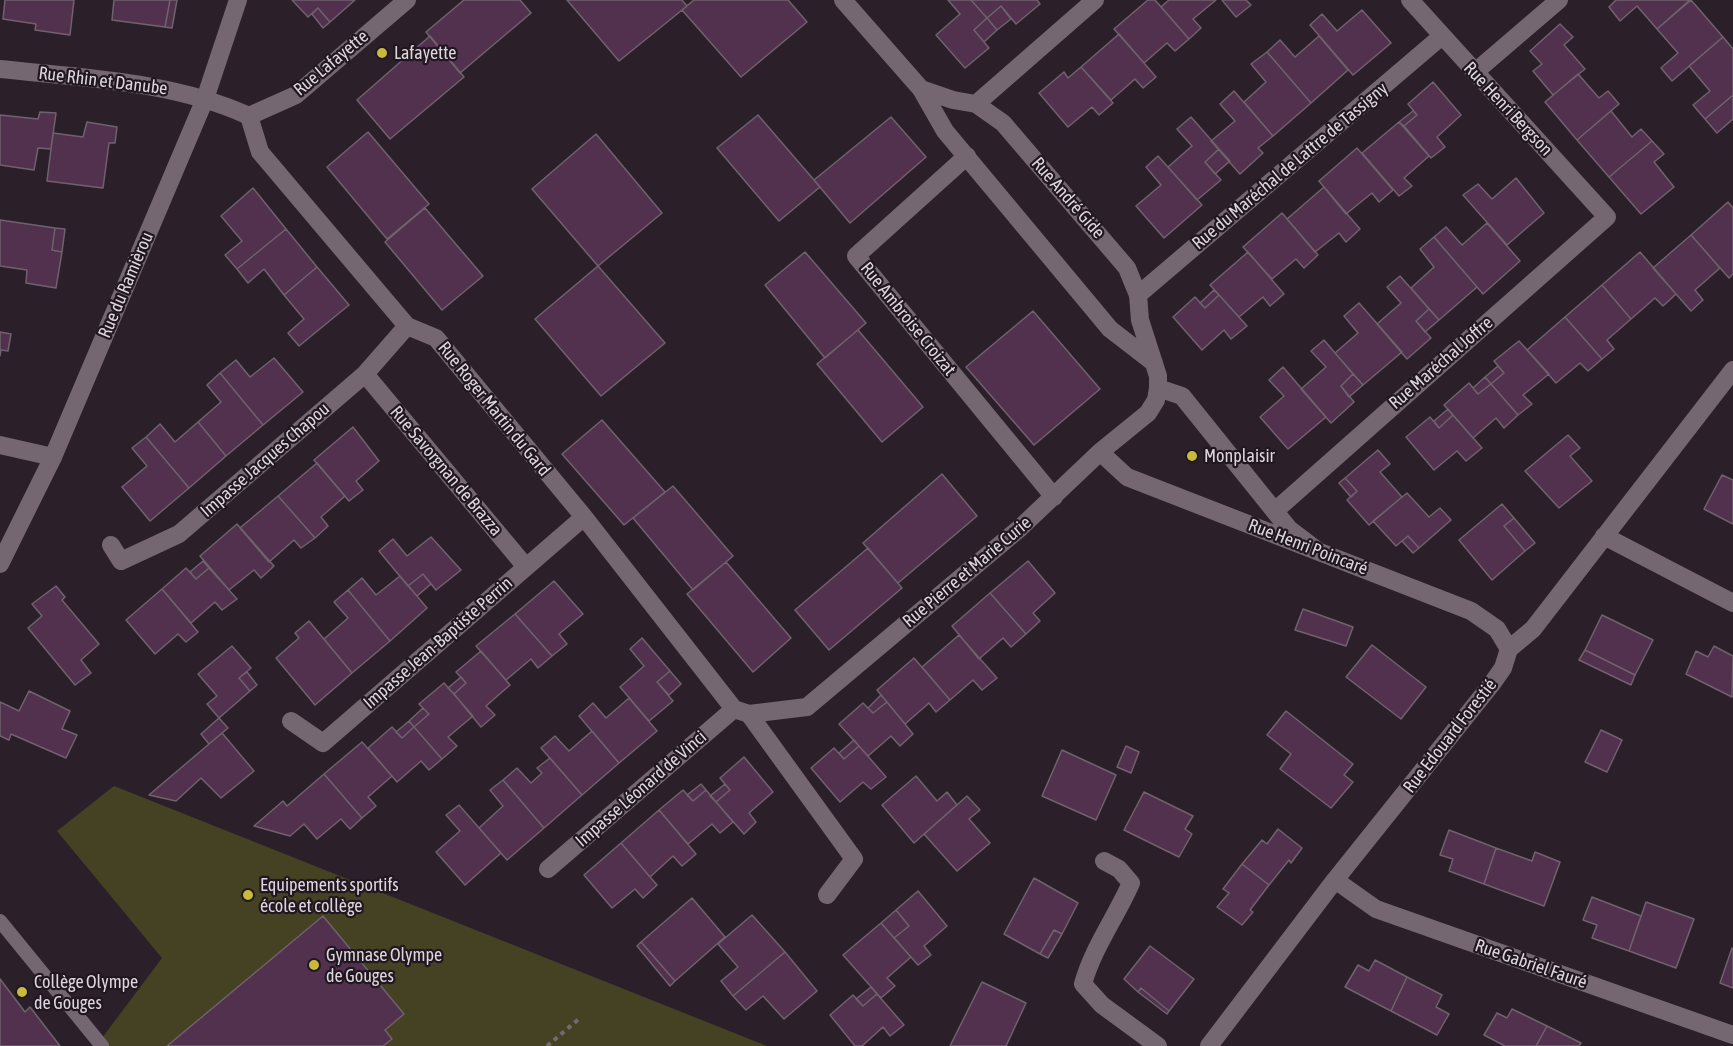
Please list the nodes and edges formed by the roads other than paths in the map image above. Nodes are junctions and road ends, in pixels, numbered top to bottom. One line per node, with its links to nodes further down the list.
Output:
1 (238, 0): 11 (street, Rue du Ramièrou)
2 (406, 0): 13 (street, Rue Lafayette)
3 (843, 0): 10 (street, Rue André Gide)
4 (1095, 0): 12 (street)
5 (1410, 0): 7 (street, Rue Henri Bergson)
6 (1559, 0): 9 (street)
7 (1442, 36): 9 (street, Rue Henri Bergson); 16 (street, Rue du Maréchal de Lattre de Tassigny)
8 (0, 69): 11 (street, Rue Rhin et Danube)
9 (1474, 72): 15 (street, Rue Henri Bergson)
10 (921, 89): 12 (street, Rue André Gide); 14 (street, Rue André Gide)
11 (205, 99): 13 (street); 24 (street, Rue du Ramièrou)
12 (976, 104): 16 (street, Rue André Gide)
13 (249, 116): 17 (street, Rue Roger Martin du Gard)
14 (967, 156): 18 (street, Rue André Gide); 25 (street, Rue Ambroise Croizat)
15 (1607, 217): 26 (street, Rue Maréchal Joffre)
16 (1138, 296): 18 (street, Rue André Gide)
17 (407, 326): 20 (street, Impasse Jacques Chapou); 27 (street, Rue Roger Martin du Gard)
18 (1154, 363): 21 (street, Rue André Gide)
19 (1733, 370): 28 (street, Rue Edouard Forestié)
20 (365, 374): 29 (street, Impasse Jacques Chapou); 32 (street, Rue Savorgnan de Brazza)
21 (1158, 388): 23 (street, Rue Pierre et Marie Curie); 26 (street)
22 (0, 445): 24 (street)
23 (1101, 452): 25 (street, Rue Pierre et Marie Curie); 30 (street, Rue Henri Poincaré)
24 (53, 457): 31 (street, Rue du Ramièrou)
25 (1054, 497): 35 (street, Rue Pierre et Marie Curie)
26 (1275, 510): 30 (street)
27 (584, 517): 32 (street, Impasse Jean-Baptiste Perrin); 35 (street, Rue Roger Martin du Gard)
28 (1604, 536): 33 (street); 34 (street, Rue Edouard Forestié)
29 (111, 545)
30 (1318, 551): 34 (street, Rue Henri Poincaré)
31 (0, 564)
32 (526, 567): 36 (street, Impasse Jean-Baptiste Perrin)
33 (1733, 603)
34 (1509, 649): 39 (street, Rue Edouard Forestié)
35 (742, 712): 38 (street, Impasse Léonard de Vinci); 40 (street, Rue Roger Martin du Gard)
36 (291, 721)
37 (1104, 861): 44 (street)
38 (548, 869)
39 (1335, 880): 42 (street, Rue Gabriel Fauré); 45 (street, Rue Edouard Forestié)
40 (827, 895)
41 (0, 921): 43 (lane)
42 (1733, 1035)
43 (102, 1046)
44 (1158, 1046)
45 (1209, 1046)

